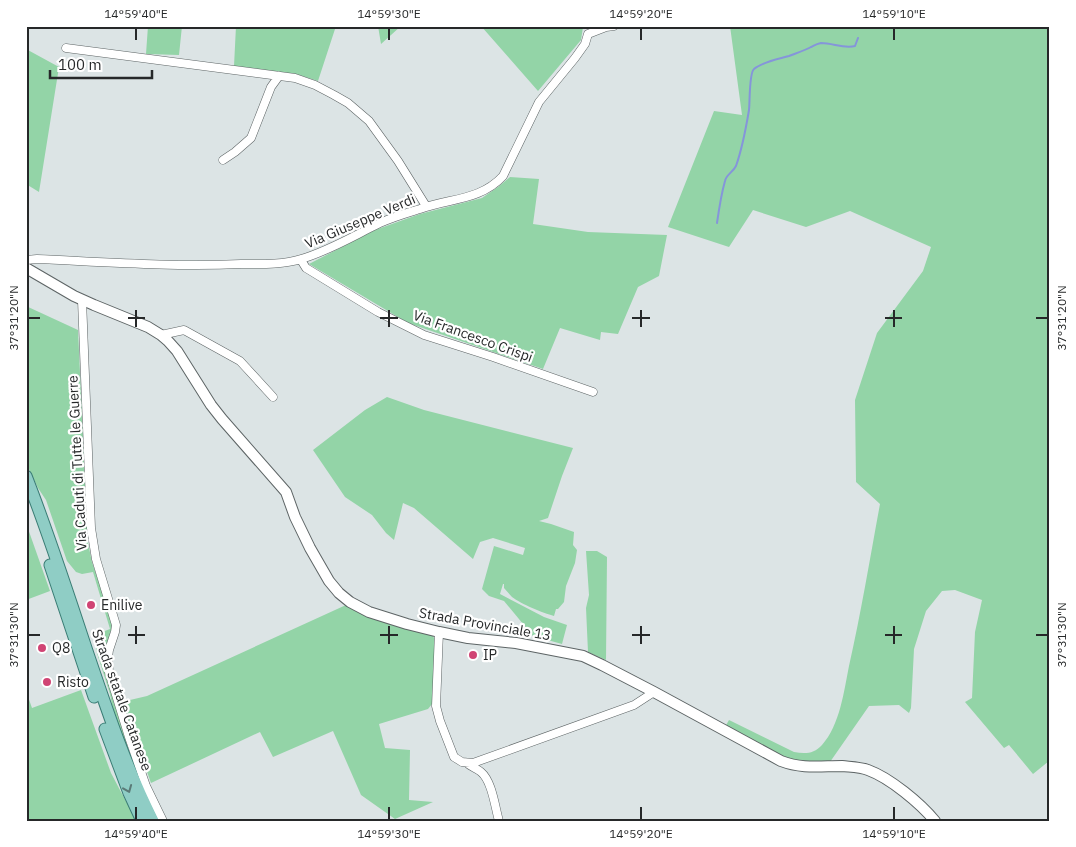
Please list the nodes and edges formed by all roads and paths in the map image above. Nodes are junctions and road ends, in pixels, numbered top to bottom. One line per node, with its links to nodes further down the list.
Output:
1 (614, 26): 5 (street, Via Giuseppe Verdi)
2 (66, 48): 3 (street)
3 (279, 76): 4 (street); 5 (street)
4 (223, 160)
5 (426, 206): 6 (street, Via Giuseppe Verdi)
6 (301, 260): 7 (street, Via Giuseppe Verdi); 10 (street, Via Francesco Crispi)
7 (27, 268): 8 (main road, Strada Provinciale 13)
8 (82, 300): 9 (main road, Strada Provinciale 13); 19 (street, Via Caduti di Tutte le Guerre)
9 (161, 335): 11 (street); 14 (main road, Strada Provinciale 13)
10 (594, 392)
11 (272, 396)
12 (26, 476): 18 (main road, Strada statale Catanese)
13 (26, 495): 17 (main road, Strada statale Catanese, one-way to 17)
14 (438, 632): 15 (main road, Strada Provinciale 13); 16 (street)
15 (654, 692): 16 (street); 21 (main road, Strada Provinciale 13)
16 (467, 763): 20 (street)
17 (142, 821)
18 (153, 821)
19 (163, 821)
20 (499, 821)
21 (935, 821)

